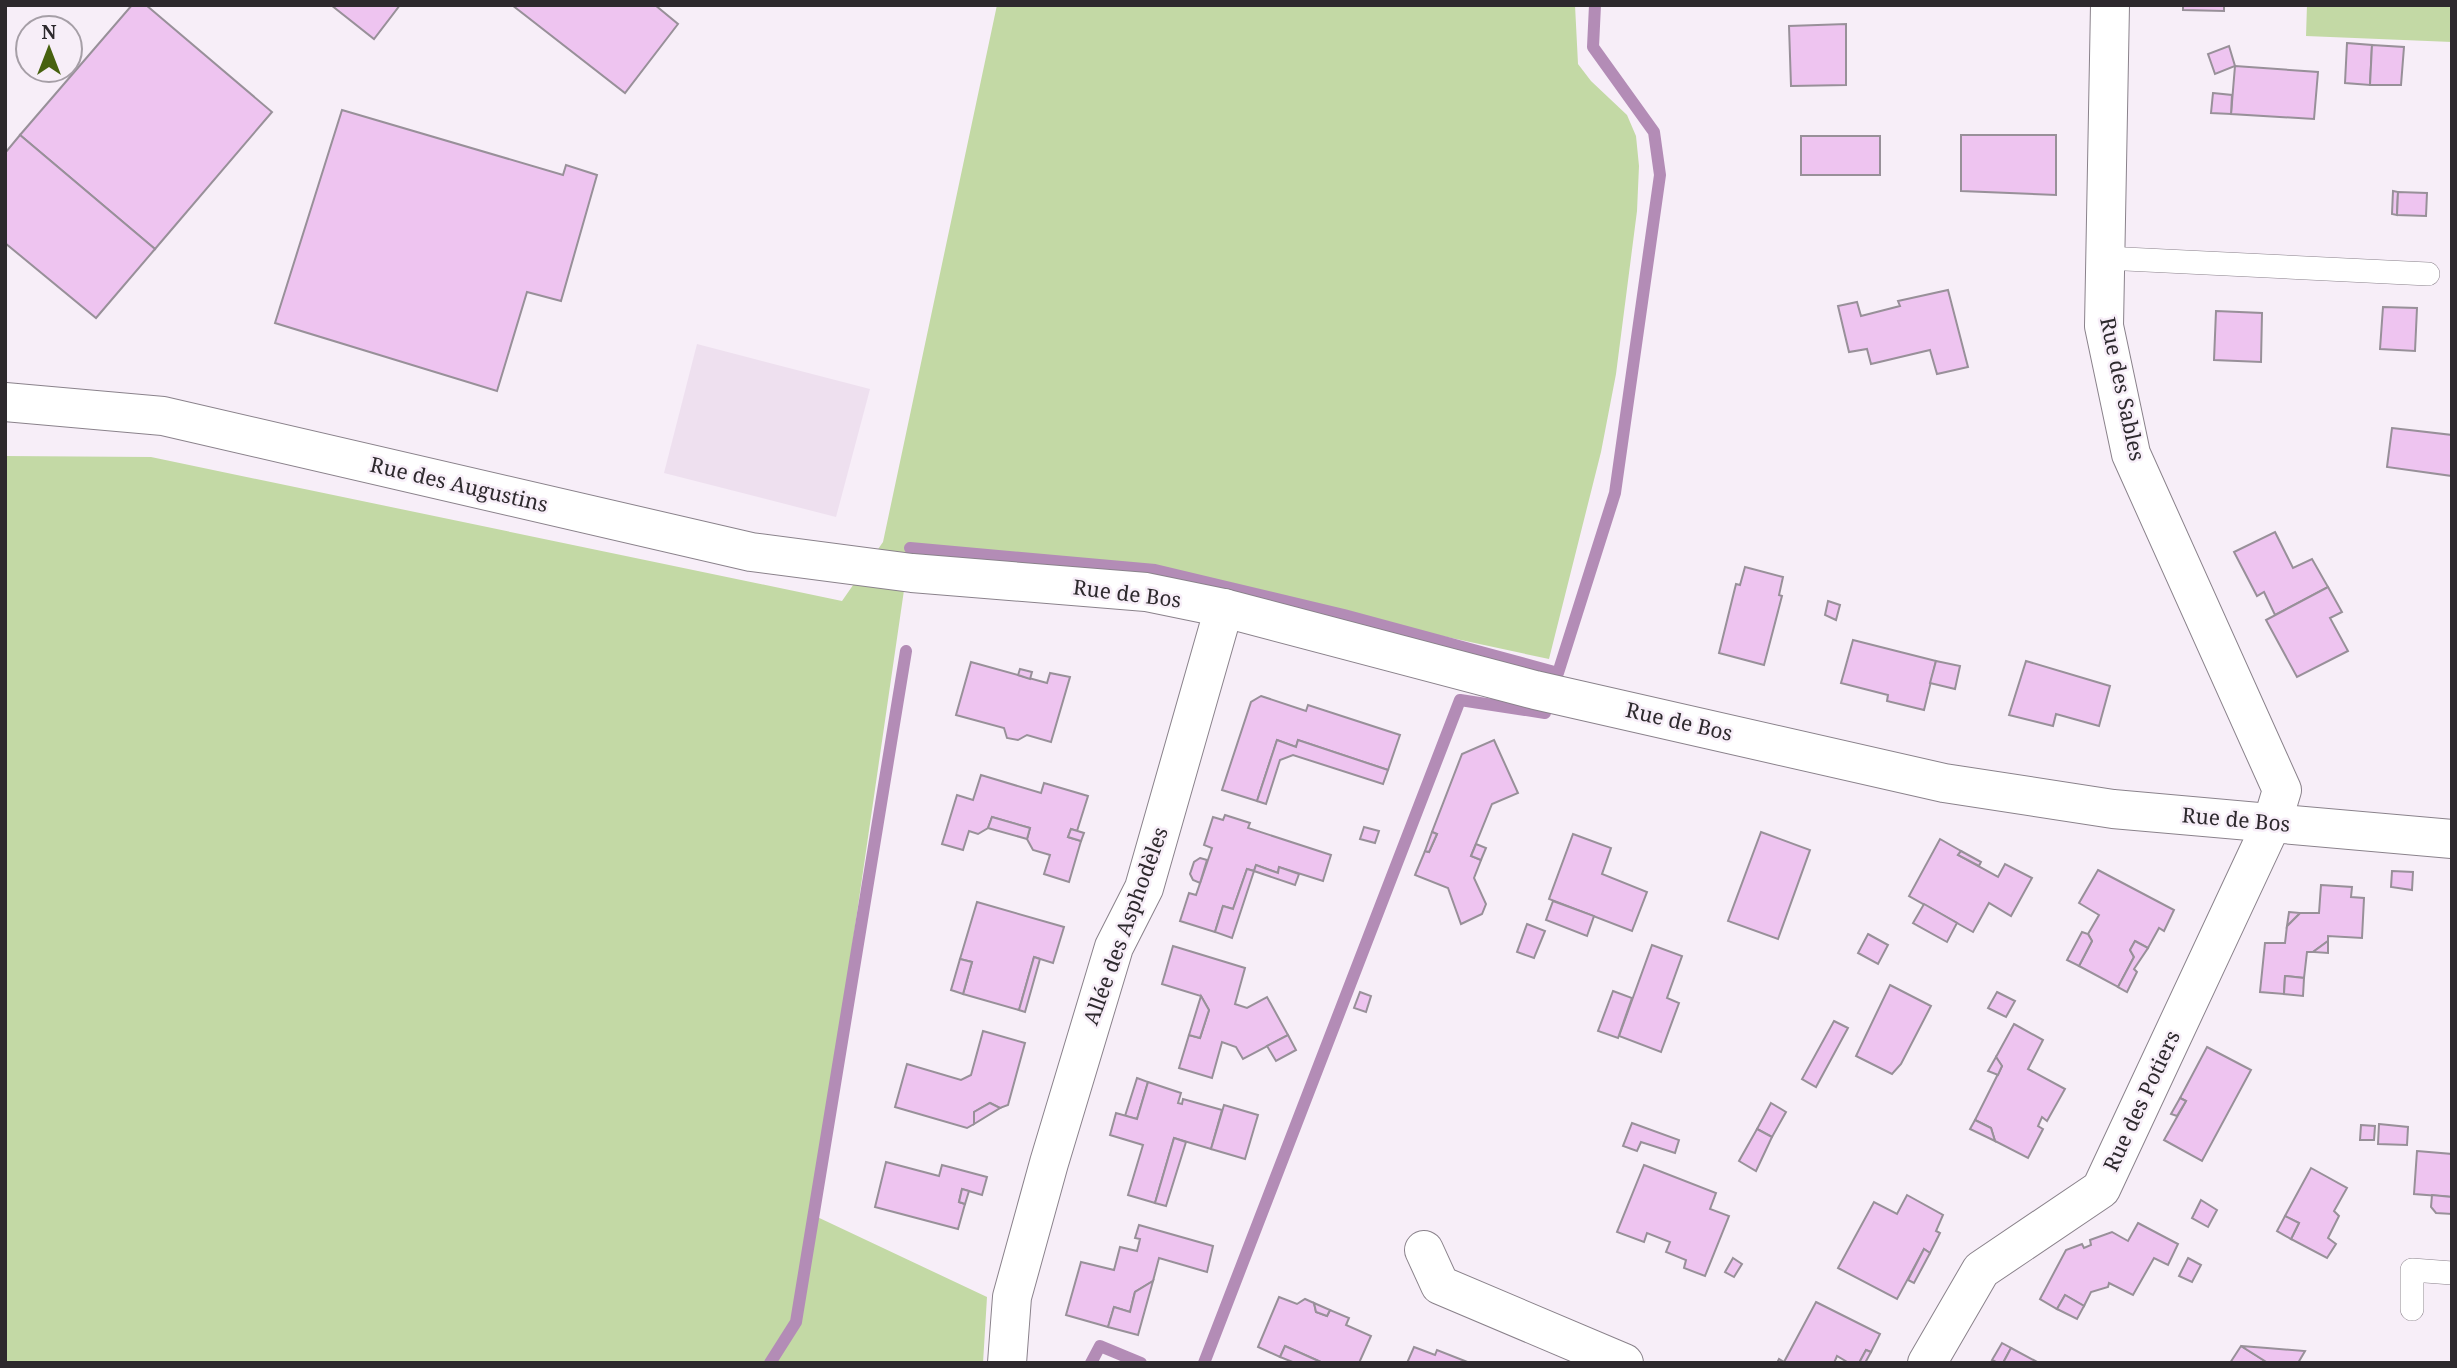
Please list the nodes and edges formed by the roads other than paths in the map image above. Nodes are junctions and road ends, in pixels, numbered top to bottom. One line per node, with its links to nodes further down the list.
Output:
1 (2110, 5): 2 (street, Rue des Sables)
2 (2105, 258): 3 (lane); 7 (street, Rue des Sables)
3 (2428, 274)
4 (5, 402): 5 (street, Rue des Augustins)
5 (912, 573): 6 (street, Rue de Bos)
6 (1224, 608): 7 (street, Rue de Bos); 12 (street, Allée des Asphodèles)
7 (2272, 823): 8 (street, Rue de Bos); 14 (street, Rue des Potiers)
8 (2452, 839)
9 (1424, 1250): 13 (street)
10 (2452, 1273): 11 (lane)
11 (2412, 1309)
12 (1007, 1363)
13 (1623, 1363)
14 (1927, 1363)

